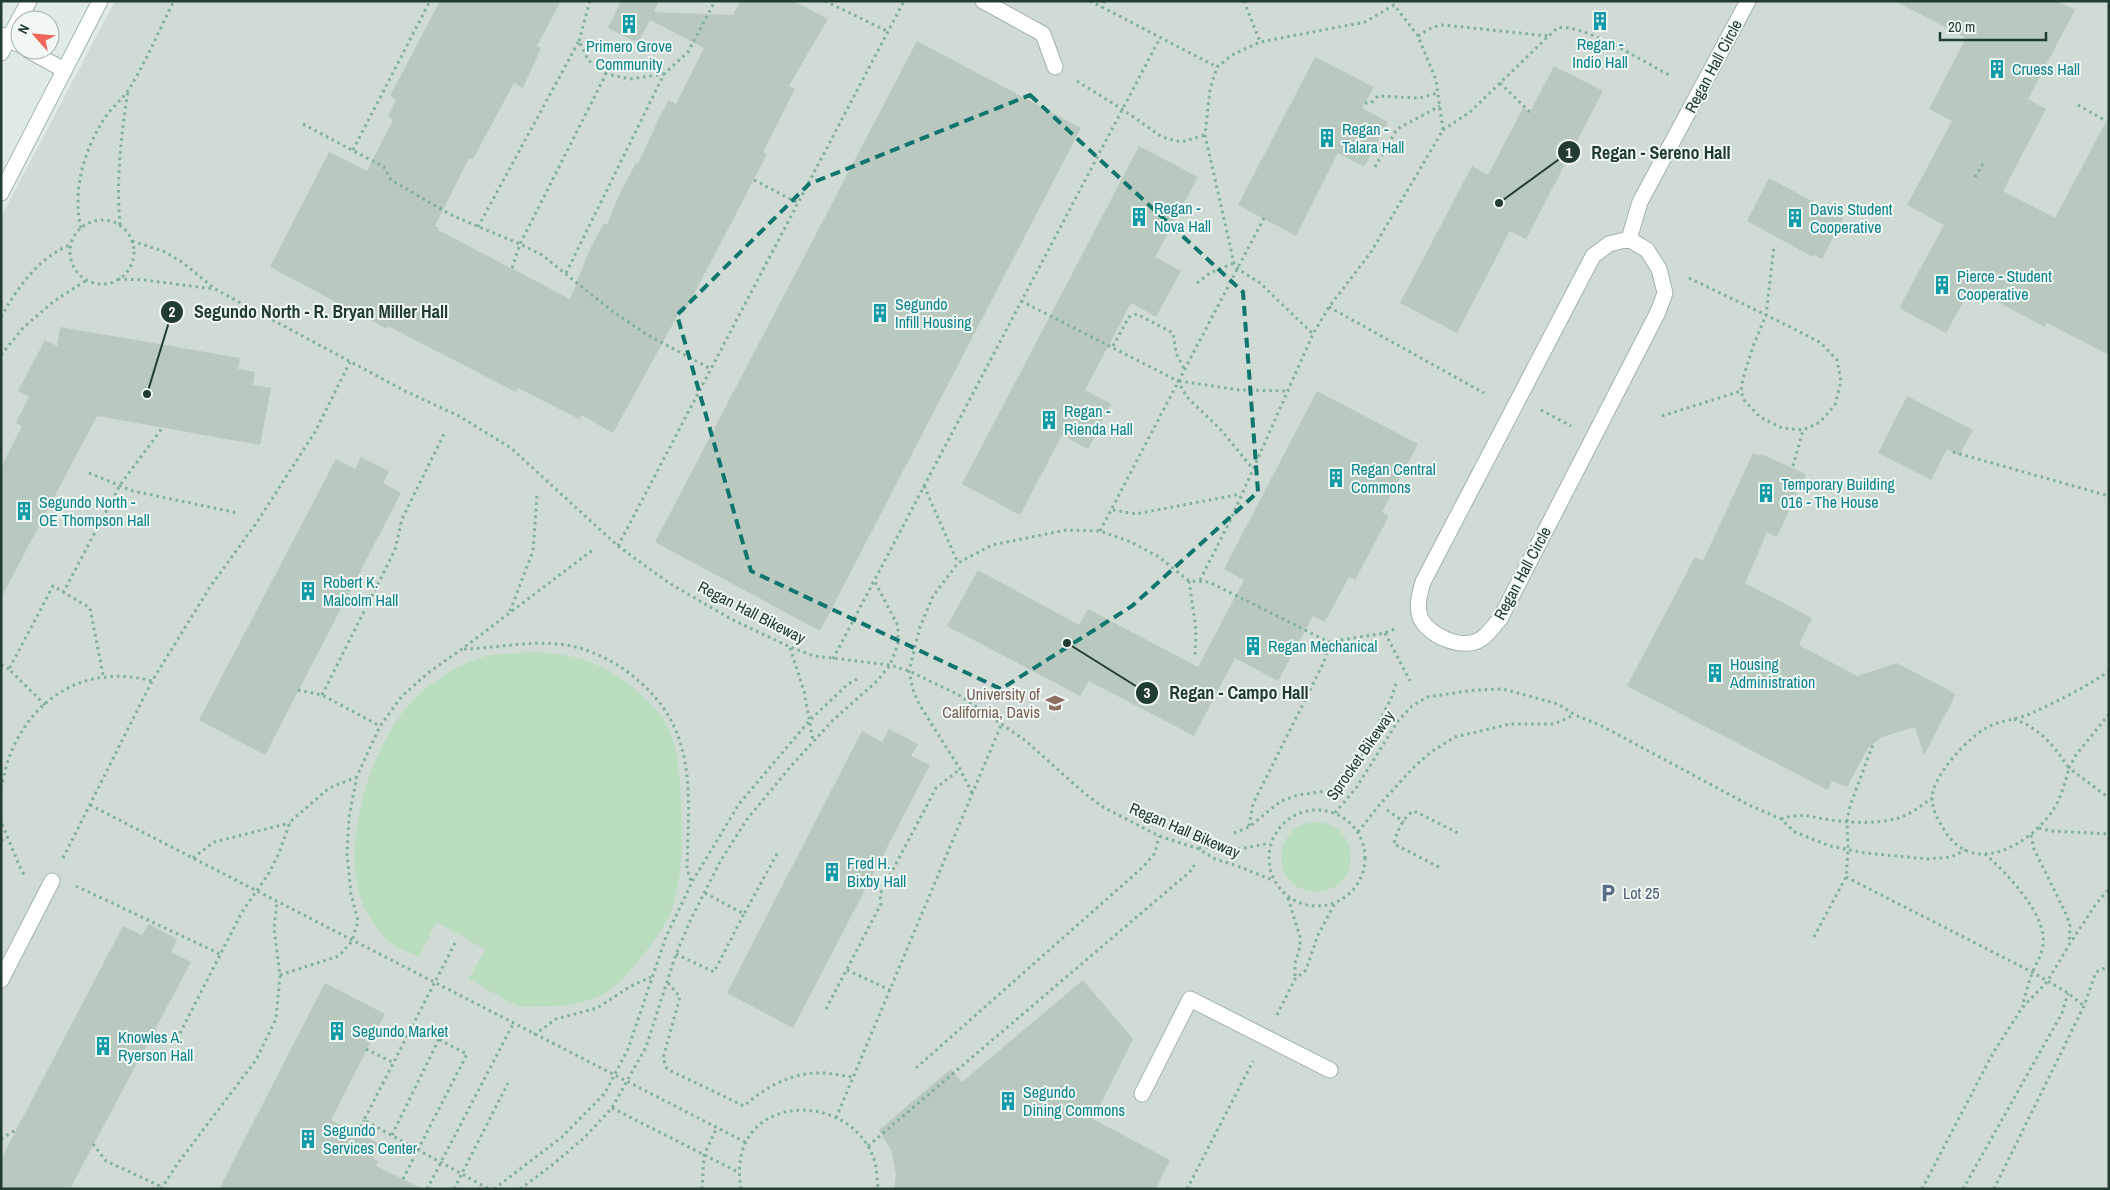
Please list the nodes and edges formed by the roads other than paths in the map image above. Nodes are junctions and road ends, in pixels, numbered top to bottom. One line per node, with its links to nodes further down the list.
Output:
1 (100, 1): 8 (main road)
2 (983, 1): 7 (main road)
3 (1748, 1): 10 (main road, Regan Hall Circle)
4 (10, 40): 5 (main road)
5 (1, 53)
6 (46, 60): 8 (main road)
7 (1056, 67)
8 (64, 70): 9 (main road)
9 (1, 193)
10 (1629, 239): 10 (main road, Regan Hall Circle)
11 (52, 881): 12 (main road)
12 (1, 980)
13 (1330, 1070): 14 (main road)
14 (1142, 1094)

